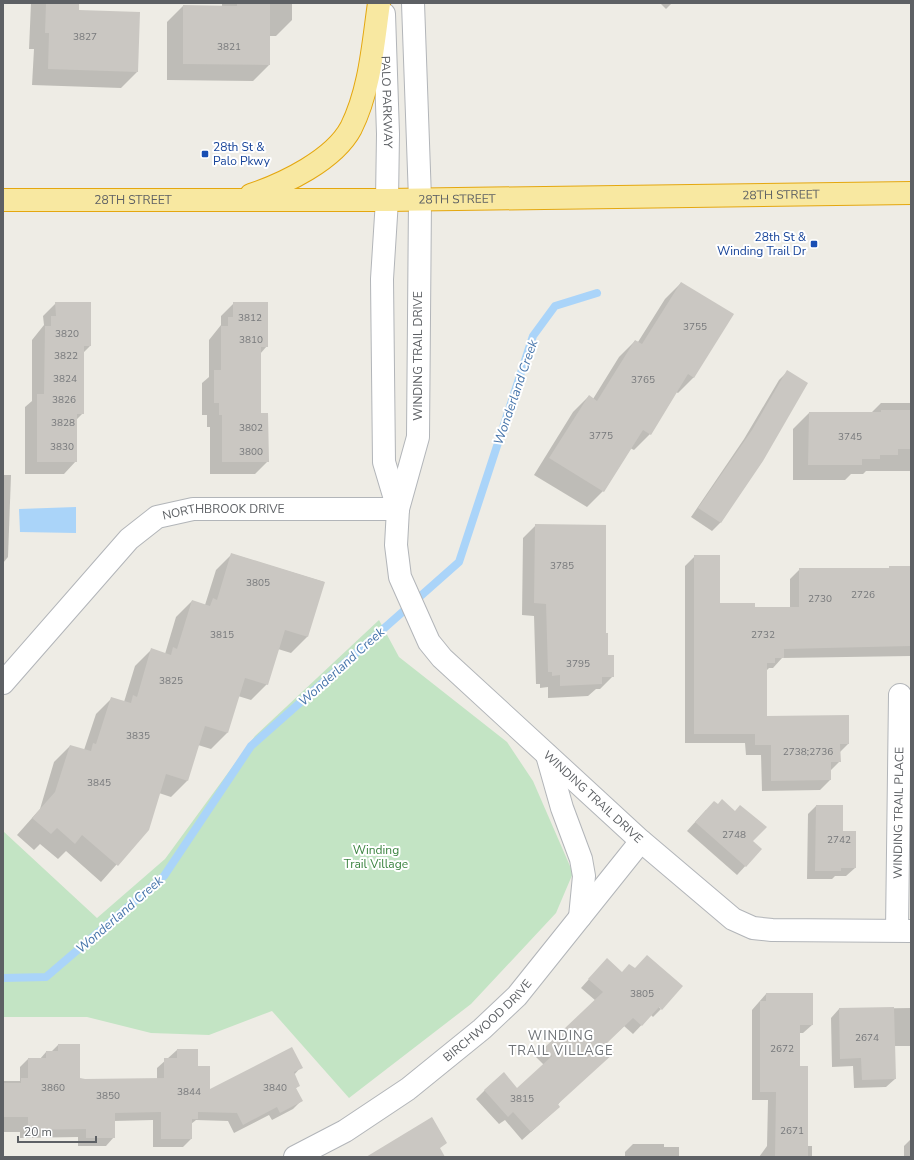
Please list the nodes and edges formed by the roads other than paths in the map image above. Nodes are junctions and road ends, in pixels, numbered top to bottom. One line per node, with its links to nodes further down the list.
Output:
1 (379, 3): 7 (highway)
2 (383, 3): 8 (street, PALO PARKWAY)
3 (413, 3): 5 (street)
4 (911, 193): 5 (highway, 28TH STREET)
5 (420, 199): 8 (highway, 28TH STREET); 9 (street, WINDING TRAIL DRIVE)
6 (3, 200): 7 (highway, 28TH STREET)
7 (238, 200): 8 (highway, 28TH STREET)
8 (388, 200): 9 (street, WINDING TRAIL DRIVE)
9 (398, 509): 10 (street, NORTHBROOK DRIVE); 12 (street, WINDING TRAIL DRIVE)
10 (3, 683)
11 (900, 695): 15 (street, WINDING TRAIL PLACE)
12 (547, 755): 13 (street, WINDING TRAIL DRIVE); 14 (street)
13 (641, 841): 14 (street, BIRCHWOOD DRIVE); 15 (street, WINDING TRAIL DRIVE)
14 (580, 918): 16 (street, BIRCHWOOD DRIVE)
15 (904, 931)
16 (295, 1157)

